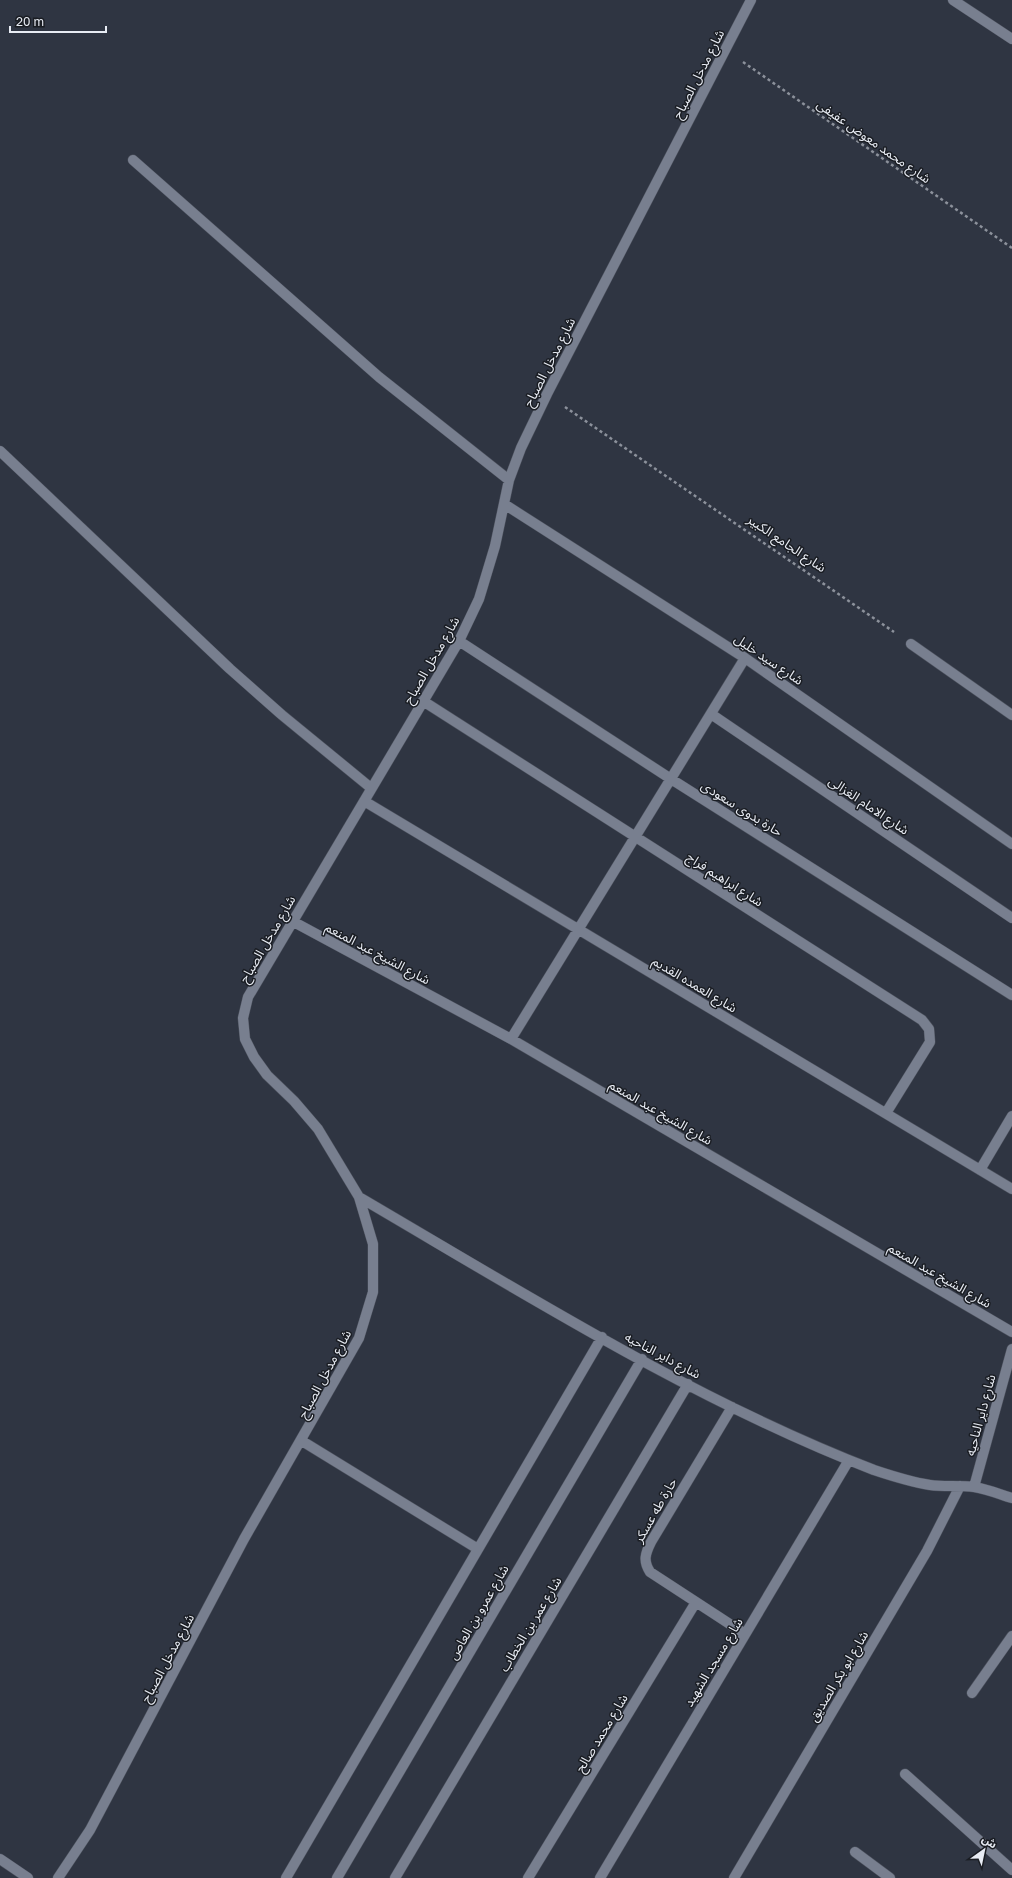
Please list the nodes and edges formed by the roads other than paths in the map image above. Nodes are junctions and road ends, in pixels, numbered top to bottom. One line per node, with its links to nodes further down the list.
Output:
1 (751, 0): 6 (street, شارع مدخل الصباح)
2 (953, 0): 3 (street)
3 (1011, 34)
4 (132, 160): 6 (street)
5 (0, 452): 15 (street)
6 (509, 480): 7 (street, شارع مدخل الصباح)
7 (504, 504): 8 (street, شارع مدخل الصباح); 10 (street, شارع سيد خليل)
8 (459, 641): 11 (street, شارع مدخل الصباح); 14 (street, حارة بدوى سعودى)
9 (911, 644): 13 (street)
10 (745, 658): 12 (street); 18 (street, شارع سيد خليل)
11 (423, 701): 15 (street, شارع مدخل الصباح); 17 (street, شارع ابراهيم فراج)
12 (711, 714): 14 (street); 19 (street, شارع الامام الغزالى)
13 (1012, 715)
14 (671, 779): 17 (street); 22 (street, حارة بدوى سعودى)
15 (371, 788): 16 (street, شارع مدخل الصباح)
16 (364, 800): 20 (street, شارع مدخل الصباح); 21 (street, شارع العمده القديم)
17 (635, 836): 21 (street); 24 (street, شارع ابراهيم فراج)
18 (1012, 844)
19 (1012, 918)
20 (292, 921): 23 (street, شارع الشيخ عبد المنعم); 28 (street, شارع مدخل الصباح)
21 (579, 929): 23 (street); 24 (street, شارع العمده القديم)
22 (1012, 995)
23 (511, 1039): 29 (street, شارع الشيخ عبد المنعم)
24 (886, 1114): 26 (street, شارع العمده القديم)
25 (1012, 1116): 26 (street)
26 (980, 1170): 27 (street, شارع العمده القديم)
27 (1012, 1189)
28 (359, 1197): 30 (street, شارع داير الناحيه); 35 (street, شارع مدخل الصباح)
29 (1012, 1332)
30 (602, 1337): 32 (street, شارع داير الناحيه); 40 (street)
31 (1012, 1349): 38 (street, شارع داير الناحيه)
32 (642, 1359): 33 (street, شارع داير الناحيه); 52 (street, شارع عمرو بن العاص)
33 (688, 1384): 34 (street, شارع داير الناحيه); 53 (street, شارع عمر بن الخطاب)
34 (732, 1406): 36 (street, شارع داير الناحيه); 41 (street, حارة طه عسكر)
35 (302, 1441): 40 (street); 50 (street, شارع مدخل الصباح)
36 (848, 1460): 37 (street, شارع داير الناحيه); 42 (street, شارع مسجد الشهيد)
37 (960, 1486): 38 (street, شارع داير الناحيه); 56 (street, شارع ابو بكر الصديق)
38 (974, 1487): 39 (street, شارع داير الناحيه)
39 (1012, 1498)
40 (478, 1550): 51 (street)
41 (696, 1602): 42 (street, حارة طه عسكر); 54 (street, شارع محمد صالح)
42 (745, 1634): 55 (street, شارع مسجد الشهيد)
43 (1012, 1636): 44 (street)
44 (972, 1693)
45 (904, 1774): 48 (street)
46 (855, 1852): 57 (street)
47 (0, 1859): 49 (street)
48 (1012, 1870)
49 (28, 1878)
50 (58, 1878)
51 (286, 1878)
52 (337, 1878)
53 (395, 1878)
54 (528, 1878)
55 (600, 1878)
56 (734, 1878)
57 (890, 1878)

